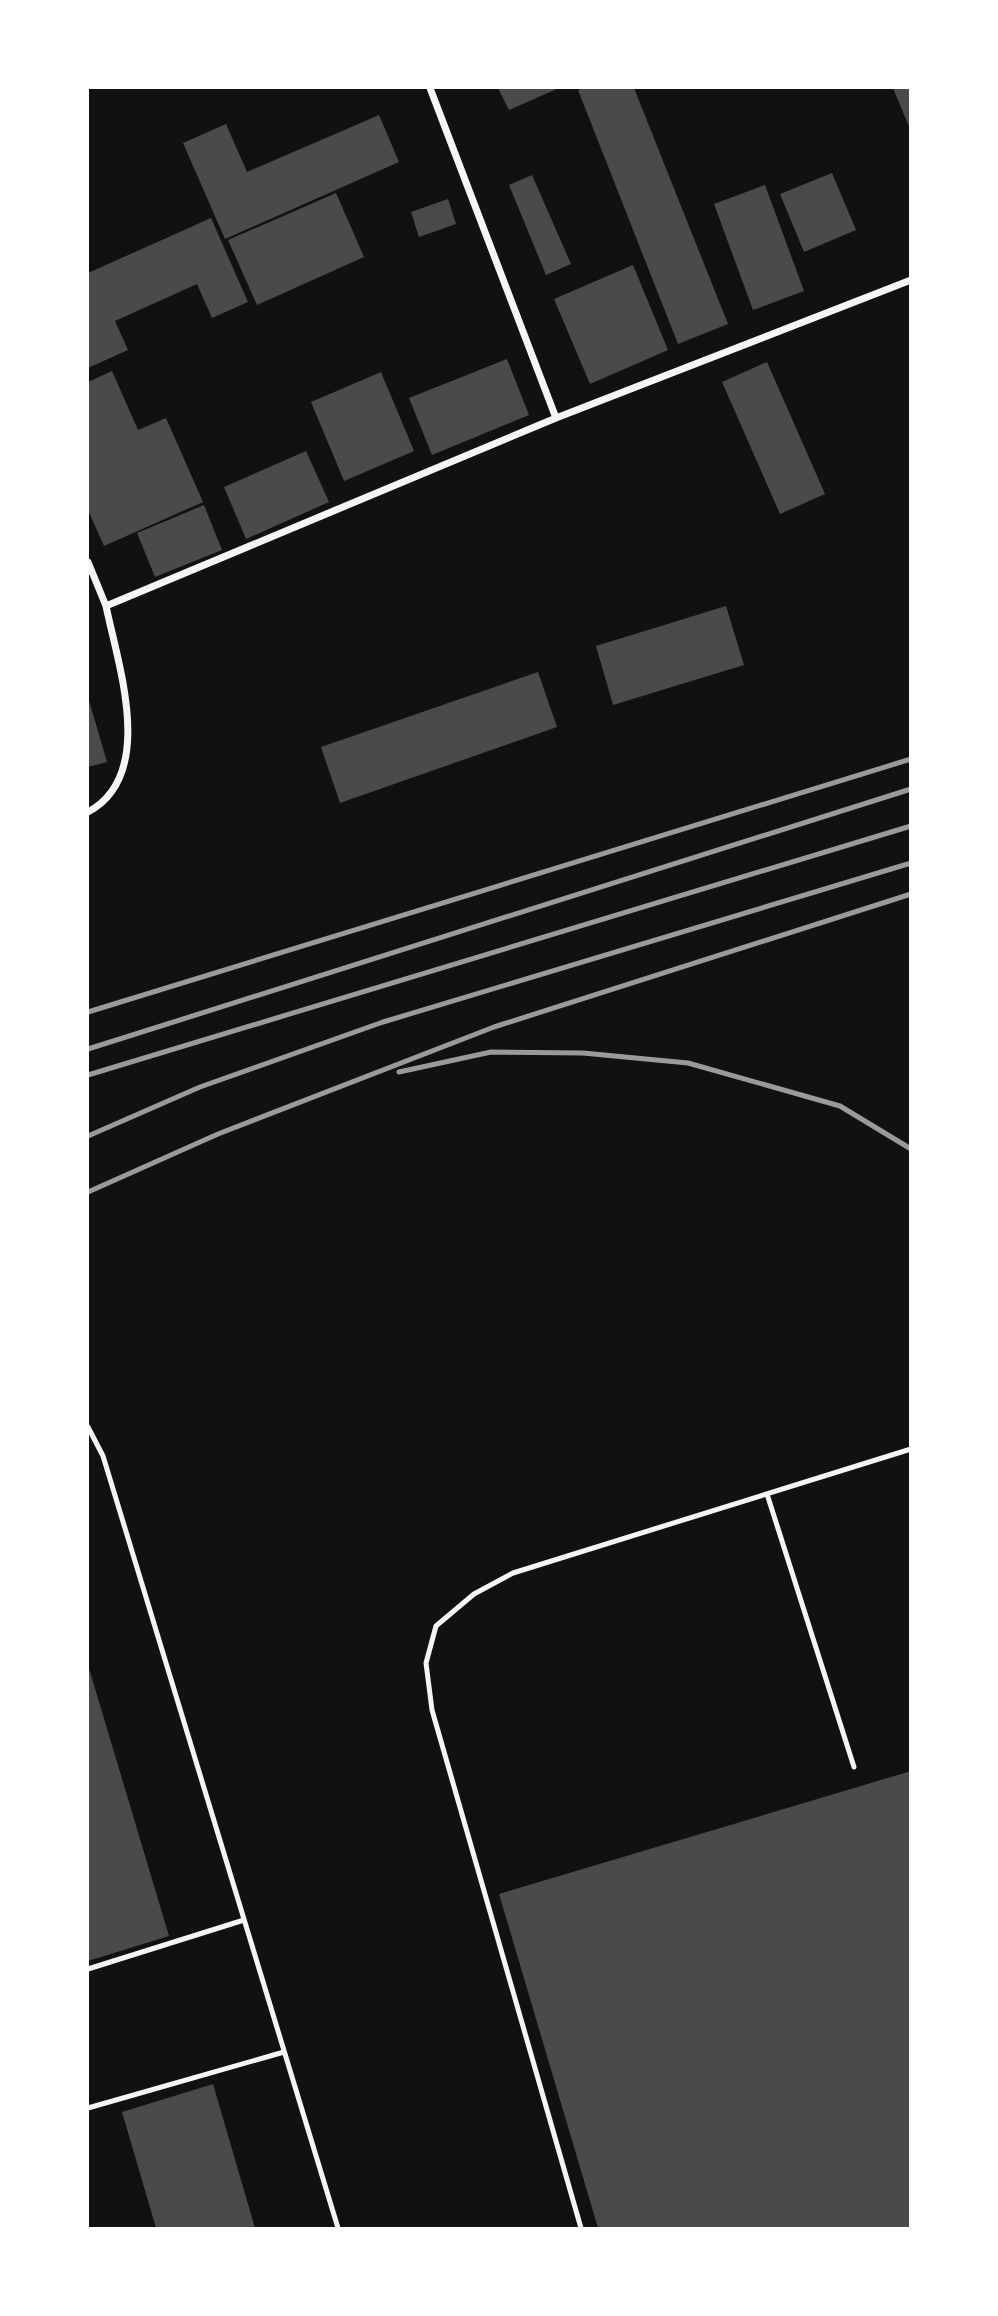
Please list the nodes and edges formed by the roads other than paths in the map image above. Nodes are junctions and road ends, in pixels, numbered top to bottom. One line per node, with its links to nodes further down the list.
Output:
1 (430, 88): 3 (street)
2 (911, 281): 3 (street)
3 (556, 418): 5 (street)
4 (88, 562): 5 (street)
5 (106, 606): 6 (street)
6 (88, 812)
7 (88, 1427): 11 (lane)
8 (911, 1449): 9 (lane)
9 (766, 1494): 10 (lane); 16 (lane)
10 (853, 1767)
11 (244, 1920): 12 (lane); 13 (lane)
12 (88, 1969)
13 (284, 2052): 14 (lane); 15 (lane)
14 (88, 2108)
15 (338, 2228)
16 (581, 2228)

